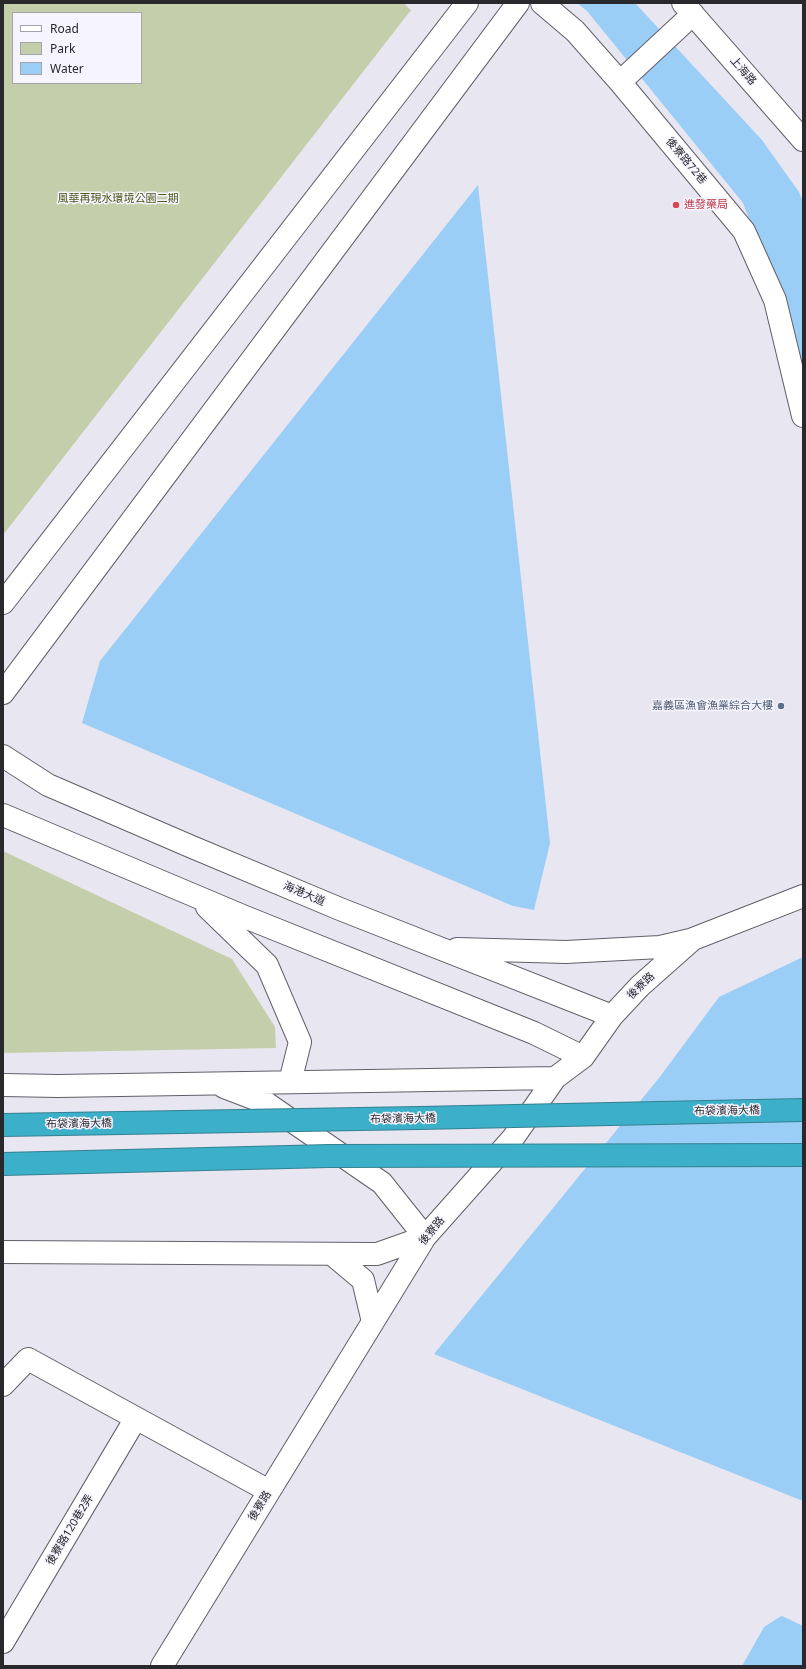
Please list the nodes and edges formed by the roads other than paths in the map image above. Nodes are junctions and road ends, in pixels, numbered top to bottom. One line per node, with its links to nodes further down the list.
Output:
1 (467, 3): 9 (street)
2 (518, 3): 10 (street)
3 (542, 3): 5 (street, 後寮路72巷)
4 (688, 9): 5 (street); 6 (street, 上海路)
5 (620, 82): 7 (street, 後寮路72巷)
6 (803, 140)
7 (797, 368): 8 (street, 後寮路72巷)
8 (803, 416)
9 (3, 603)
10 (3, 693)
11 (3, 756): 16 (street, 海港大道)
12 (3, 815): 14 (street)
13 (803, 896): 15 (street, 後寮路)
14 (198, 897): 18 (street); 20 (street)
15 (693, 939): 16 (street); 17 (street, 後寮路)
16 (442, 948): 17 (street, 海港大道)
17 (612, 1016): 18 (street, 後寮路)
18 (583, 1057): 19 (street, 後寮路)
19 (555, 1078): 20 (street); 27 (street, 後寮路)
20 (290, 1082): 21 (street)
21 (214, 1084): 22 (street); 27 (street)
22 (3, 1085)
23 (803, 1110): 24 (highway, 布袋濱海大橋, bridge)
24 (3, 1125)
25 (803, 1155): 26 (highway, bridge)
26 (3, 1164)
27 (425, 1237): 29 (street); 30 (street, 後寮路)
28 (3, 1252): 29 (street)
29 (332, 1254): 30 (street)
30 (373, 1322): 33 (street, 後寮路)
31 (3, 1385): 32 (street)
32 (136, 1418): 33 (street); 34 (street, 後寮路120巷2弄)
33 (270, 1491): 35 (street, 後寮路)
34 (3, 1642)
35 (162, 1666)

